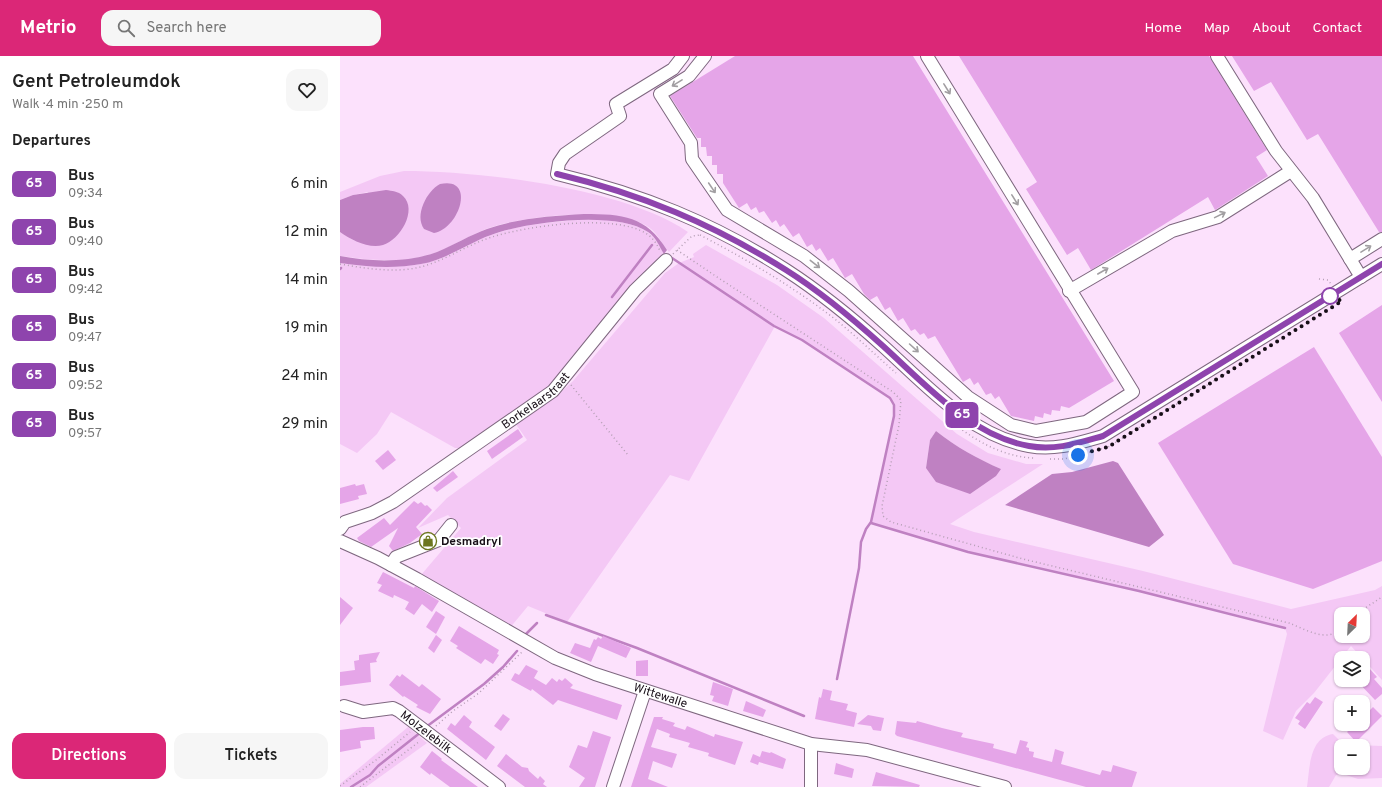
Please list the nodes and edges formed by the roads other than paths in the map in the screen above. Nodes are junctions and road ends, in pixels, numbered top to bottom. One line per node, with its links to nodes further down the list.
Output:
1 (683, 56): 10 (street)
2 (704, 56): 11 (street, one-way to 11)
3 (926, 56): 11 (street, one-way to 11)
4 (1217, 56): 5 (street)
5 (1291, 171): 7 (street); 11 (street, one-way to 5)
6 (1382, 239): 7 (street, one-way to 6)
7 (1350, 259): 10 (street)
8 (666, 260): 13 (street, Borkelaarstraat)
9 (1382, 264): 10 (street)
10 (1361, 277)
11 (1070, 291)
12 (451, 525): 15 (street)
13 (340, 529)
14 (340, 541): 15 (street, Wittewalle)
15 (392, 565): 16 (street, Wittewalle)
16 (645, 691): 18 (street, Wittewalle); 20 (street)
17 (344, 706): 19 (street, Molzelebilk)
18 (812, 744): 21 (street); 22 (street, Wittewalle)
19 (499, 787)
20 (613, 787)
21 (811, 787)
22 (1005, 787)

